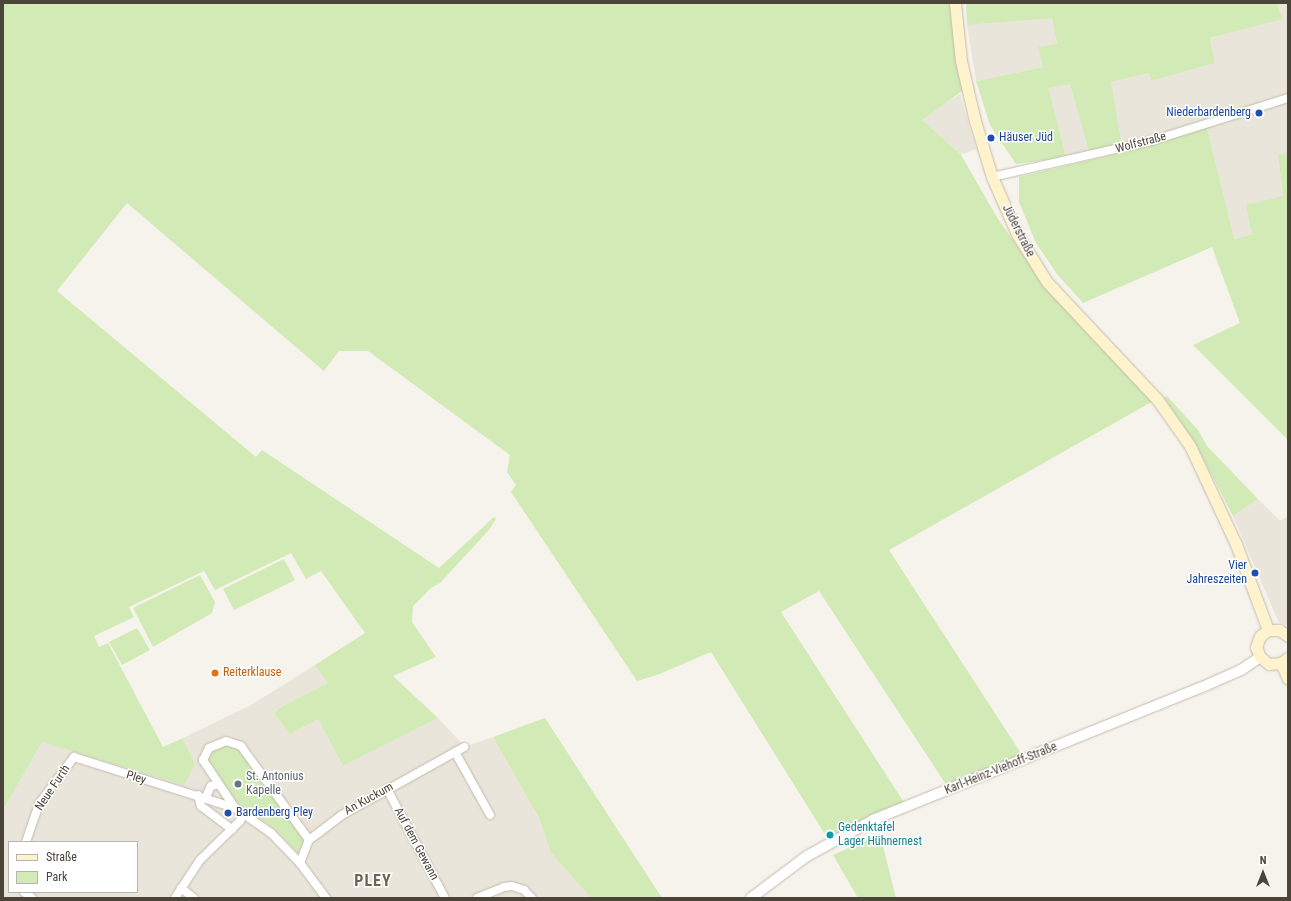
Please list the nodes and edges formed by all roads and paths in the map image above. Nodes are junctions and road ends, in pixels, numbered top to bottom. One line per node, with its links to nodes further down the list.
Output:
1 (955, 3): 3 (main road, Jüderstraße)
2 (1288, 98): 3 (street, Wolfstraße)
3 (992, 177): 4 (main road, Jüderstraße)
4 (1268, 630): 5 (main road); 6 (main road)
5 (1288, 636)
6 (1260, 657): 7 (main road); 29 (street, Karl-Heinz-Viehoff-Straße)
7 (1284, 660): 8 (main road)
8 (1288, 679)
9 (464, 747): 10 (street, An Kuckum)
10 (455, 752): 13 (street, An Kuckum); 17 (street)
11 (74, 757): 14 (street, Pley); 20 (street, Neue Furth)
12 (219, 784): 14 (street); 15 (street, Pley); 19 (street, Pley)
13 (387, 789): 19 (street, An Kuckum); 26 (street, Auf dem Gewann)
14 (202, 796): 15 (street, Pley); 18 (street)
15 (235, 808): 16 (street, Pley)
16 (244, 813): 18 (street); 21 (street, Pley)
17 (490, 814)
18 (232, 829): 22 (street)
19 (309, 840): 21 (street)
20 (26, 841)
21 (300, 863): 25 (street, Pley)
22 (181, 888): 23 (street); 24 (street)
23 (175, 898)
24 (194, 898)
25 (326, 898)
26 (445, 898)
27 (477, 898): 28 (street)
28 (532, 898)
29 (750, 898)

